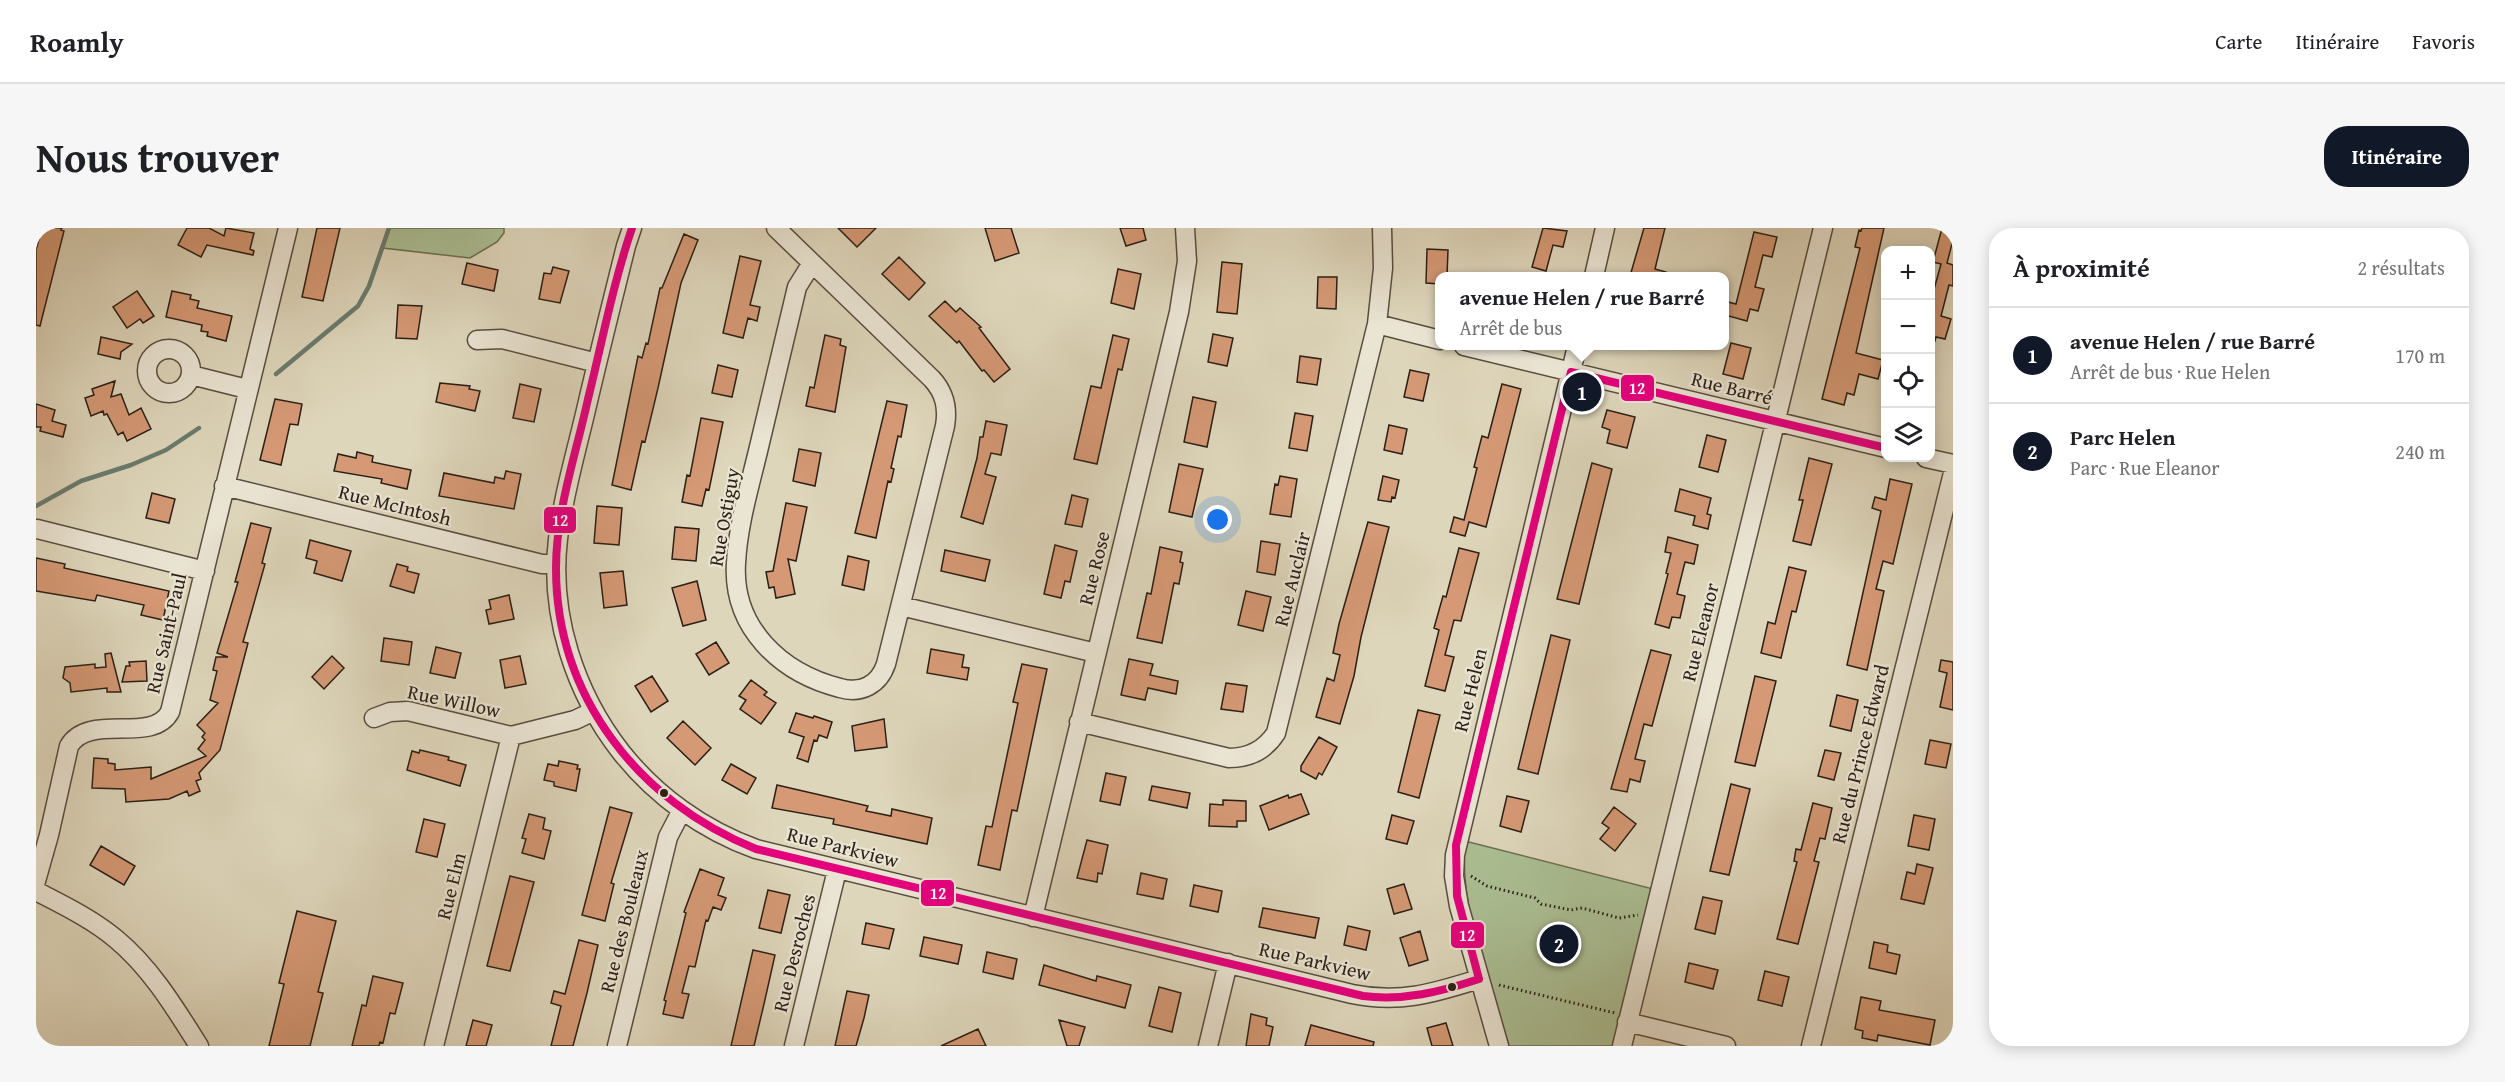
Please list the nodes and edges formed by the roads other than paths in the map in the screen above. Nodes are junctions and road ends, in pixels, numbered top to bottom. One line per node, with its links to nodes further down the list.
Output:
1 (288, 228): 18 (street, Rue Saint-Paul)
2 (632, 228): 15 (street, Rue Parkview)
3 (776, 228): 8 (street, Rue Ostiguy)
4 (1185, 228): 29 (street, Rue Rose)
5 (1382, 228): 10 (street, Rue Auclair)
6 (1605, 228): 9 (street)
7 (1822, 228): 19 (street, Rue Eleanor)
8 (812, 263): 28 (street, Rue Ostiguy); 28 (street, Rue Ostiguy)
9 (1595, 272)
10 (1377, 324): 11 (street); 32 (street, Rue Auclair)
11 (1435, 338)
12 (477, 340): 15 (street)
13 (1484, 350): 16 (street, Rue Barré)
14 (1576, 350): 16 (street, Rue Helen)
15 (597, 363): 26 (street, Rue Parkview)
16 (1571, 372): 19 (street, Rue Barré); 40 (street, Rue Helen)
17 (190, 375): 18 (street)
18 (247, 389): 24 (street, Rue Saint-Paul)
19 (1776, 422): 20 (street, Rue Barré); 41 (street, Rue Eleanor)
20 (1881, 447)
21 (1935, 460): 22 (street)
22 (1953, 464)
23 (1953, 473): 50 (street, Rue du Prince Edward)
24 (224, 486): 26 (street, Rue McIntosh); 27 (street, Rue Saint-Paul)
25 (37, 529): 27 (street)
26 (556, 564): 30 (street, Rue Parkview)
27 (204, 571): 36 (street, Rue Saint-Paul)
28 (901, 606): 29 (street)
29 (1096, 653): 32 (street, Rue Rose)
30 (594, 711): 33 (street, Rue Willow); 34 (street, Rue Parkview)
31 (374, 718): 33 (street, Rue Willow)
32 (1079, 722): 38 (street, Rue Rose)
33 (511, 736): 43 (street, Rue Elm)
34 (682, 810): 35 (street, Rue Parkview); 44 (street, Rue des Bouleaux)
35 (837, 870): 38 (street, Rue Parkview); 45 (street, Rue Desroches)
36 (36, 881)
37 (36, 891): 42 (street)
38 (1033, 916): 39 (street, Rue Parkview)
39 (1228, 963): 40 (street, Rue Parkview); 46 (street)
40 (1485, 981): 47 (street, Rue Helen)
41 (1624, 1018): 48 (street, Rue Eleanor); 49 (street)
42 (199, 1046)
43 (434, 1046)
44 (617, 1046)
45 (794, 1046)
46 (1208, 1046)
47 (1499, 1046)
48 (1622, 1046)
49 (1726, 1046)
50 (1811, 1046)

